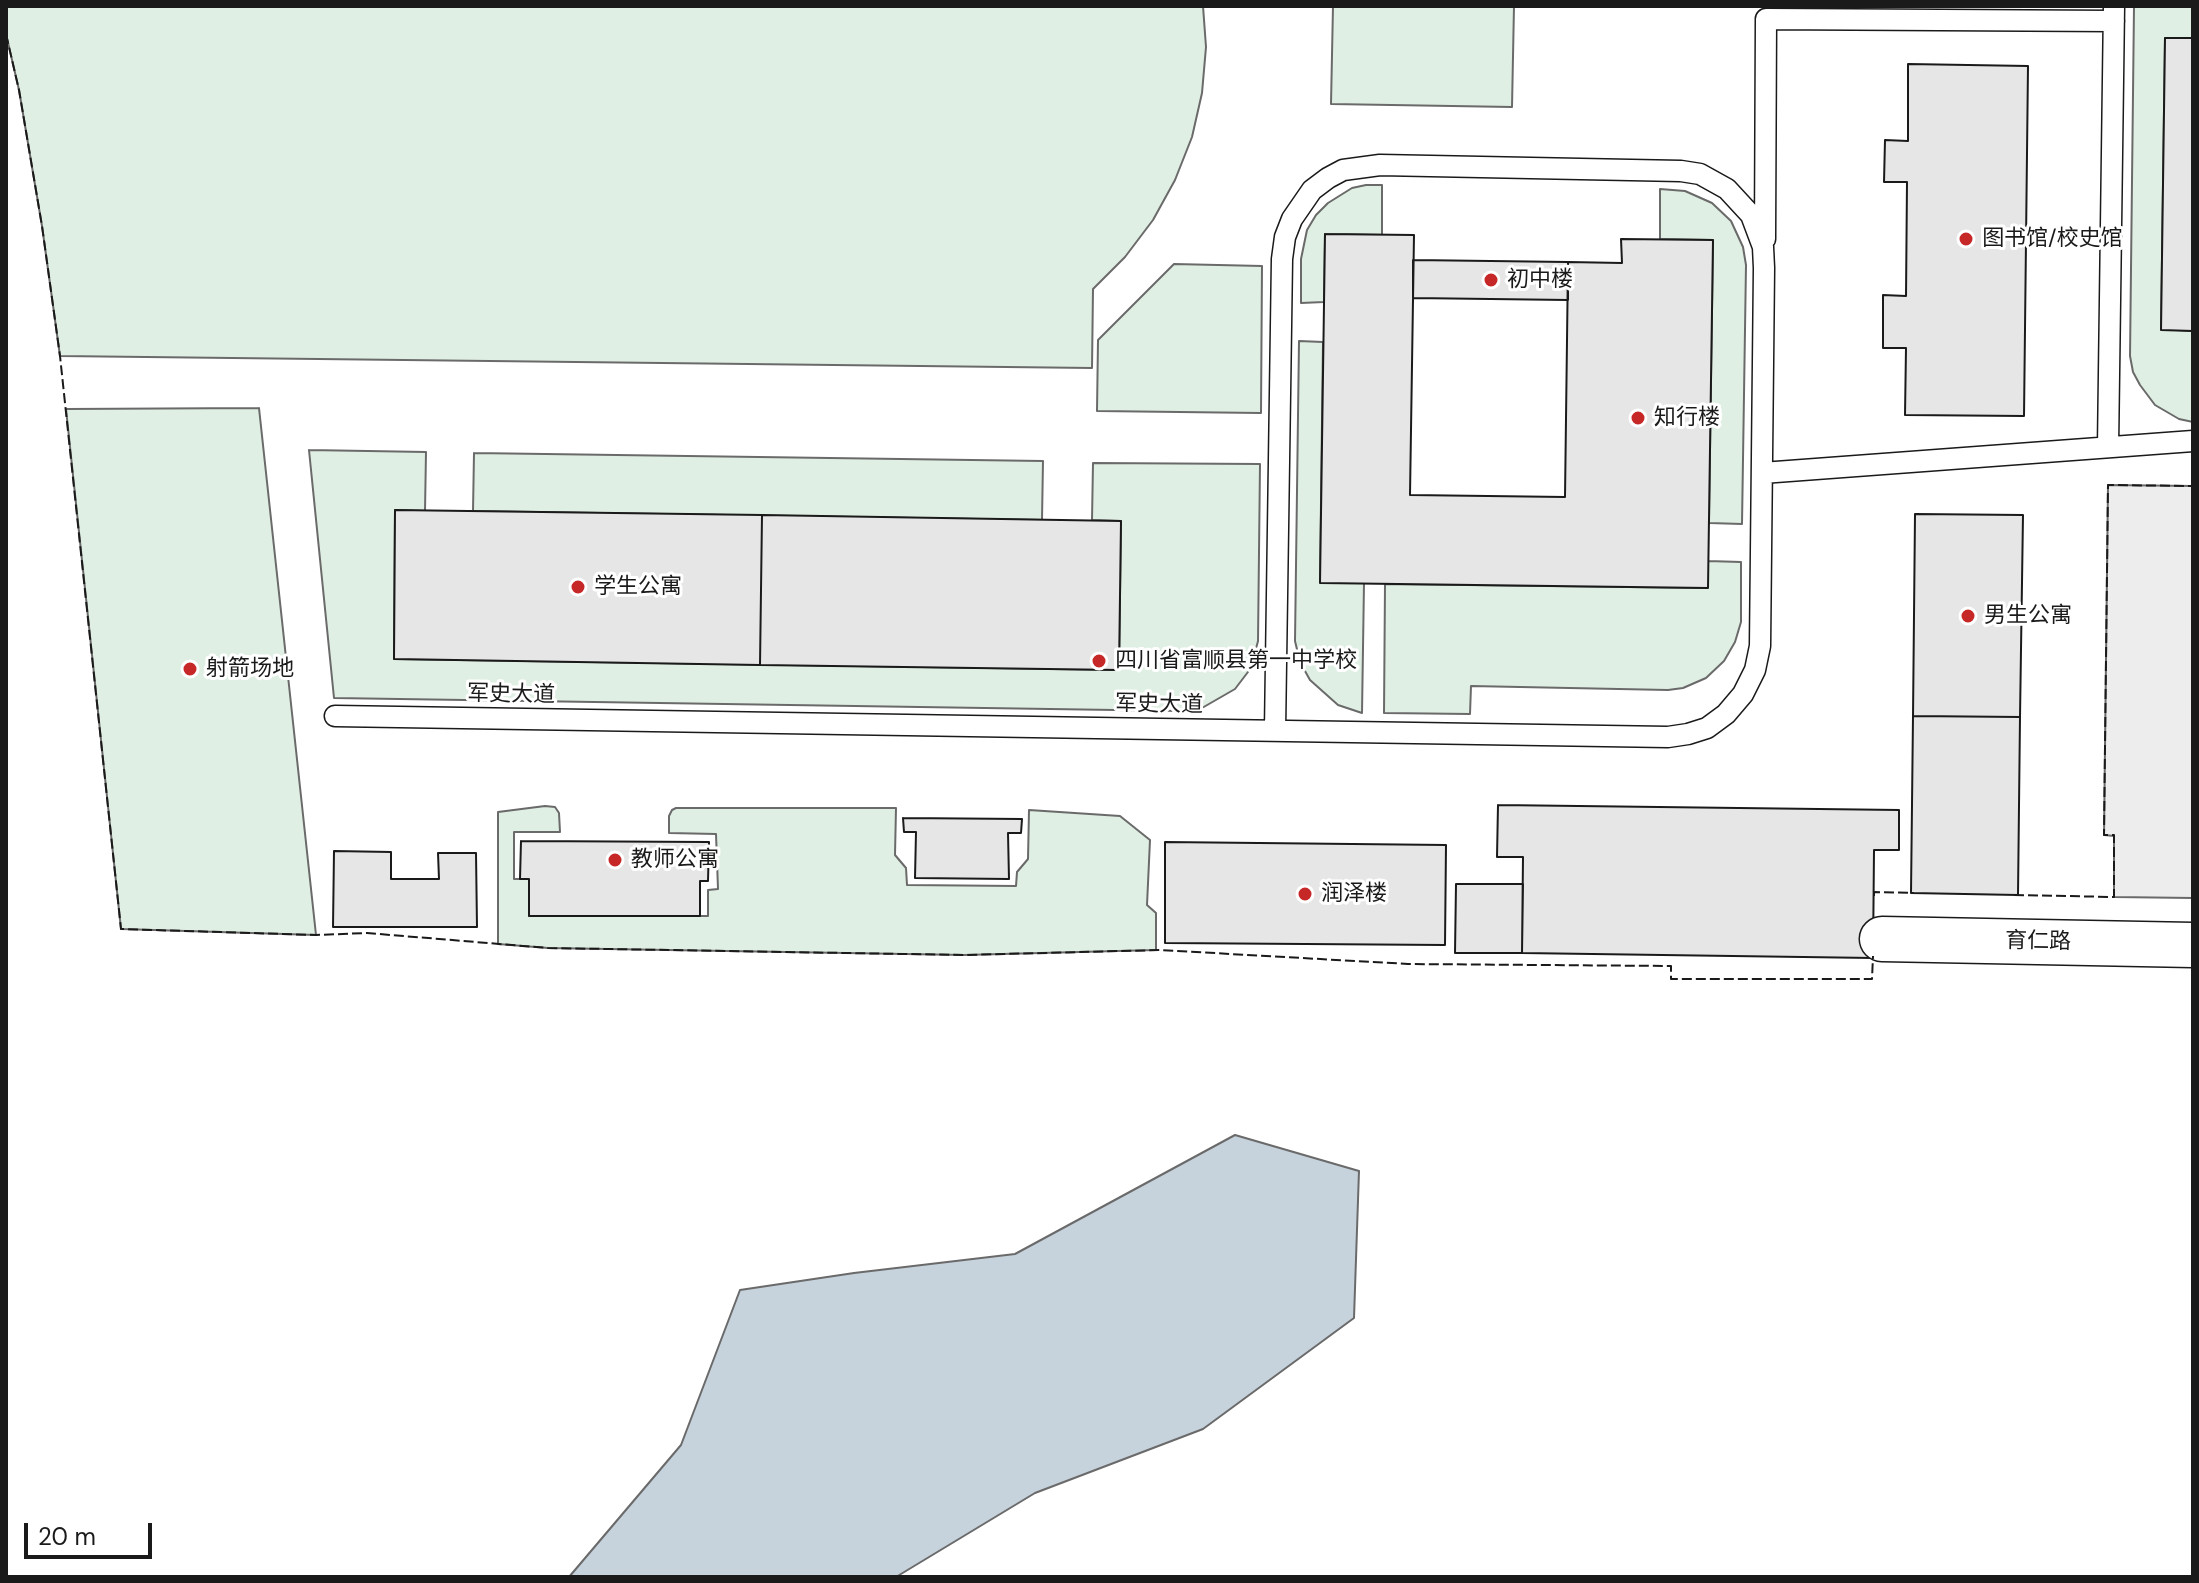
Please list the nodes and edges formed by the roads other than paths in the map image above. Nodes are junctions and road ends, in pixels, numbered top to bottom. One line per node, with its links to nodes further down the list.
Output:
1 (2114, 13): 2 (lane); 4 (lane)
2 (1764, 268): 5 (lane, 军史大道); 7 (lane)
3 (2193, 441): 4 (lane)
4 (2108, 447): 5 (lane)
5 (1762, 473): 7 (lane, 军史大道)
6 (335, 716): 7 (lane, 军史大道)
7 (1275, 730)
8 (1882, 939): 9 (street, 育仁路)
9 (2193, 945)

